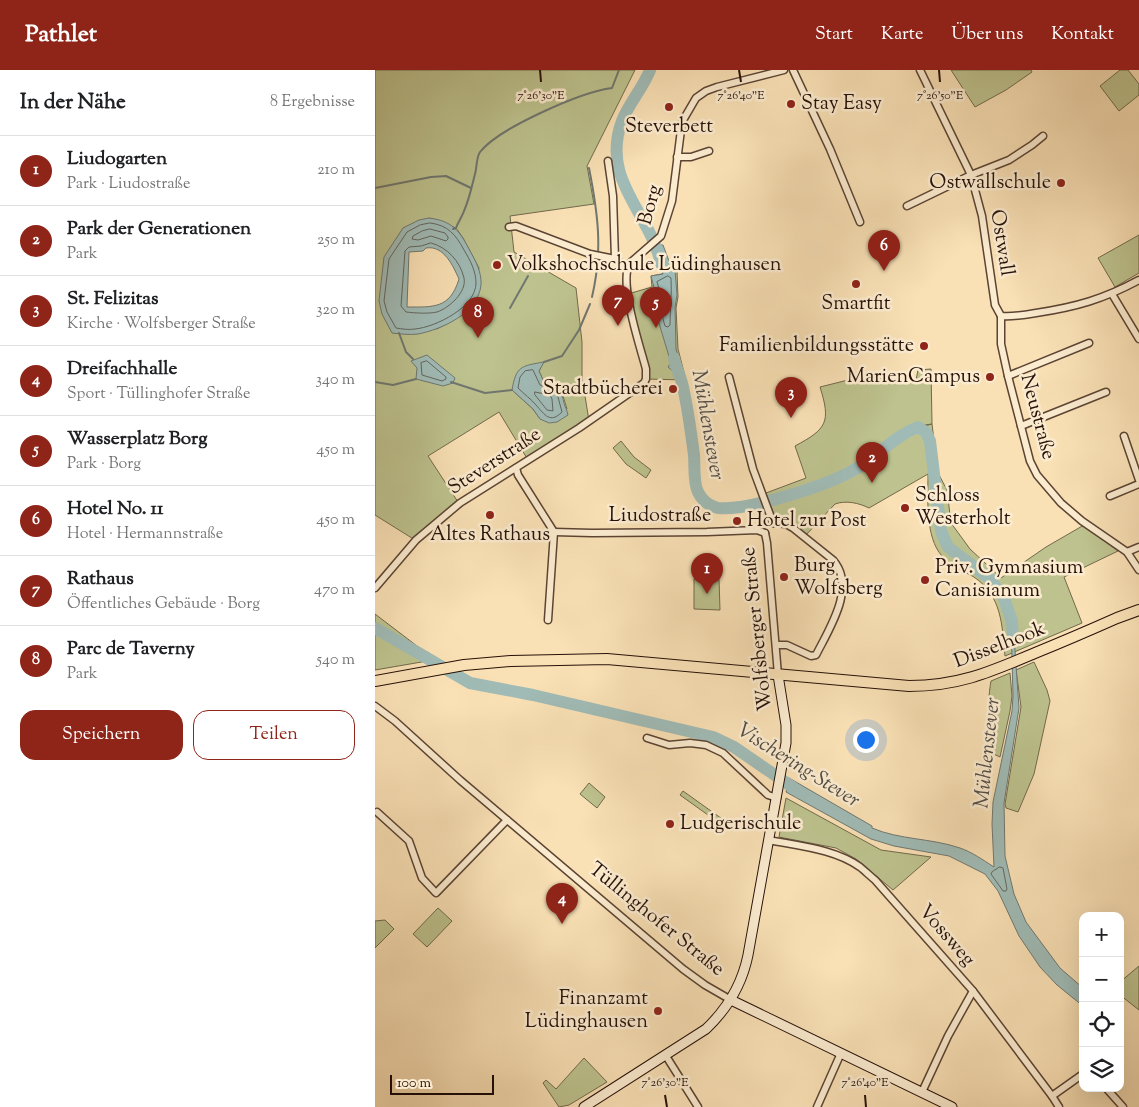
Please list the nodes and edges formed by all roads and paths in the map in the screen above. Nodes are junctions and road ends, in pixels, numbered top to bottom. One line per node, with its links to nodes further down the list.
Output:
1 (784, 70): 4 (street, Borg)
2 (793, 70): 11 (street)
3 (920, 70): 9 (street, Ostwall)
4 (762, 73): 7 (street, Borg)
5 (1043, 136): 9 (street)
6 (709, 151): 7 (street)
7 (677, 157): 14 (street, Borg)
8 (607, 161): 13 (street, Borg)
9 (971, 175): 10 (street); 17 (street, Ostwall)
10 (907, 206)
11 (860, 222)
12 (509, 227): 13 (street)
13 (615, 259): 14 (street)
14 (627, 267): 25 (street, Steverstraße)
15 (1139, 280): 16 (street)
16 (1112, 294): 17 (street); 18 (street)
17 (1001, 316): 20 (street, Neustraße)
18 (1139, 339)
19 (1089, 343): 20 (street)
20 (1008, 376): 23 (street, Neustraße)
21 (729, 378): 29 (street, Wolfsberger Straße)
22 (1106, 392): 23 (street)
23 (1021, 426): 33 (street, Neustraße)
24 (1124, 436): 26 (street)
25 (516, 468): 30 (street); 35 (street, Steverstraße)
26 (1139, 480)
27 (1139, 484): 28 (street)
28 (1110, 496)
29 (773, 523): 31 (street, Wolfsberger Straße); 38 (street)
30 (554, 532): 31 (street, Liudostraße); 37 (street)
31 (765, 533): 38 (street, Wolfsberger Straße)
32 (1139, 546): 33 (street)
33 (1127, 552): 34 (street, Neustraße)
34 (1139, 570)
35 (375, 588)
36 (1139, 610): 39 (main road, Disselhook)
37 (548, 620)
38 (776, 645): 39 (street, Wolfsberger Straße)
39 (779, 675): 40 (main road, Disselhook); 43 (main road, Wolfsberger Straße)
40 (375, 681)
41 (375, 706): 45 (street, Tüllinghofer Straße)
42 (647, 738): 43 (street)
43 (777, 795): 46 (main road, Wolfsberger Straße)
44 (377, 812): 45 (street)
45 (507, 820): 48 (street, Tüllinghofer Straße)
46 (769, 840): 47 (street, Vossweg); 48 (main road, Wolfsberger Straße)
47 (973, 991): 52 (street); 54 (street, Vossweg)
48 (731, 1000): 49 (main road, Tüllinghofer Straße); 50 (main road, Wolfsberger Straße)
49 (841, 1053): 52 (main road, Tüllinghofer Straße); 57 (street)
50 (666, 1056): 55 (main road, Wolfsberger Straße); 56 (street)
51 (1079, 1077): 54 (street)
52 (922, 1092): 58 (main road, Tüllinghofer Straße)
53 (1110, 1092): 60 (street)
54 (1053, 1096): 59 (street, Vossweg)
55 (584, 1107)
56 (698, 1107)
57 (817, 1107)
58 (952, 1107)
59 (1059, 1107)
60 (1123, 1107)

